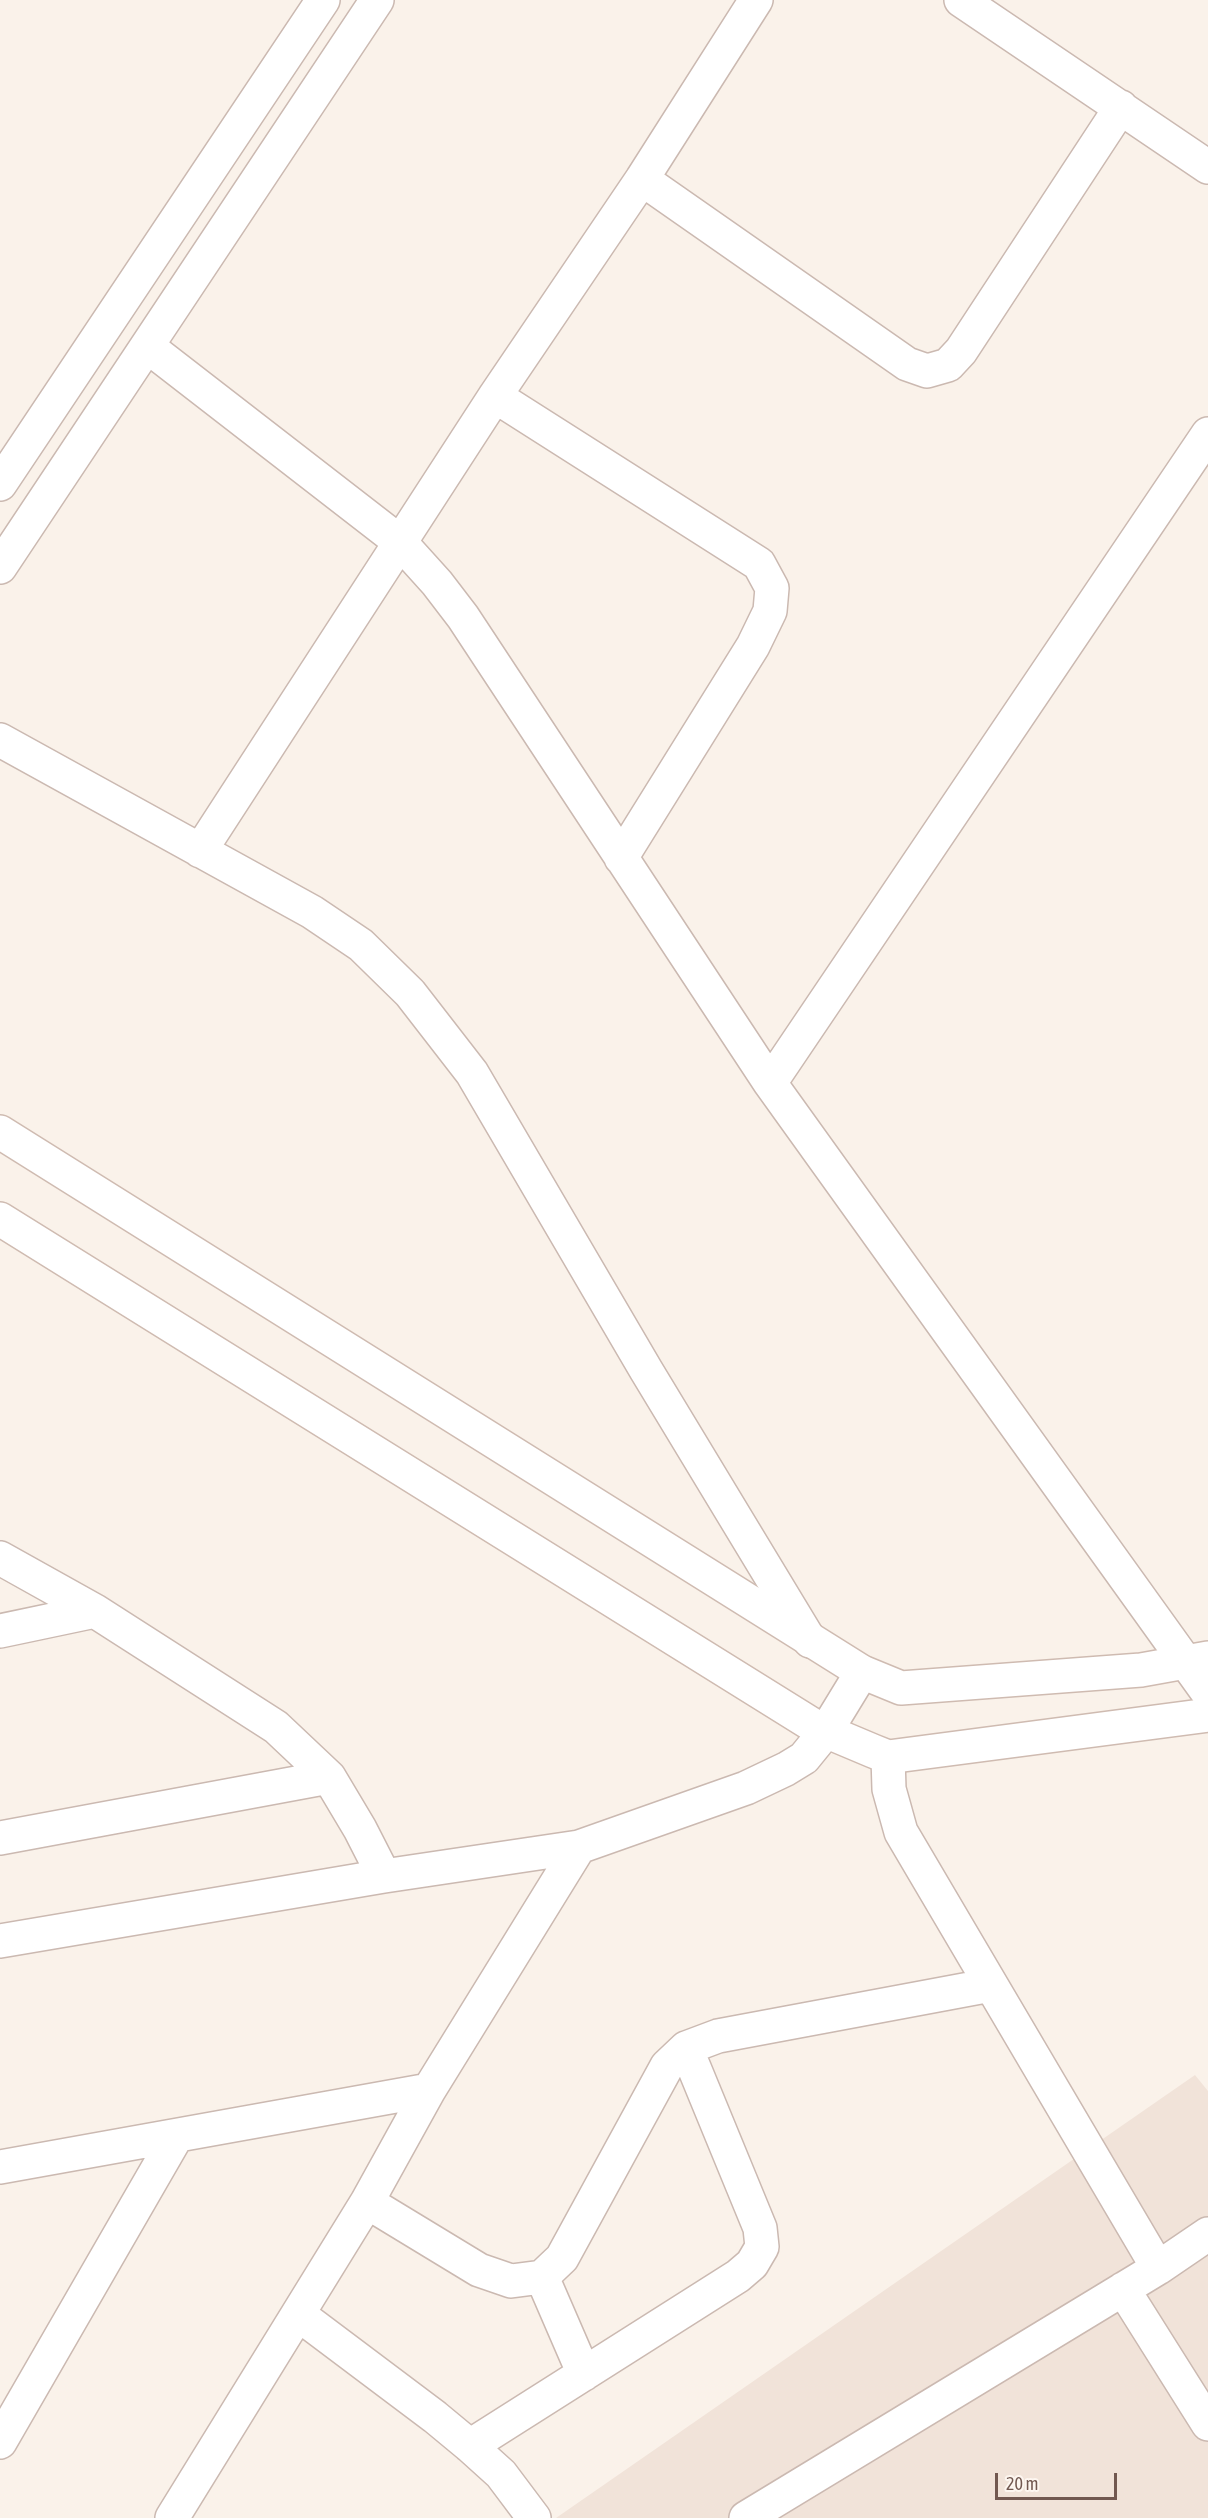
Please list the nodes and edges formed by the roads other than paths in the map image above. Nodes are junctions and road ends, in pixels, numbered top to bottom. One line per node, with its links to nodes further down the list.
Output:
1 (323, 0): 11 (street)
2 (377, 0): 8 (street)
3 (756, 0): 7 (street)
4 (961, 0): 5 (street)
5 (1121, 107): 6 (street); 7 (street)
6 (1208, 166)
7 (642, 179): 9 (street)
8 (147, 345): 12 (street); 13 (street)
9 (495, 396): 12 (street); 16 (street)
10 (1208, 434): 17 (street)
11 (0, 484)
12 (400, 542): 15 (street); 16 (street)
13 (0, 567)
14 (0, 740): 15 (street)
15 (200, 850): 23 (street)
16 (621, 858): 17 (street)
17 (770, 1083): 24 (street)
18 (0, 1132): 23 (street)
19 (0, 1219): 28 (street)
20 (0, 1558): 21 (street)
21 (95, 1611): 22 (street); 30 (street)
22 (0, 1631)
23 (810, 1641): 25 (street)
24 (1196, 1661): 25 (street); 26 (street)
25 (862, 1672): 28 (street)
26 (1208, 1693)
27 (1208, 1715): 29 (street)
28 (826, 1731): 29 (street); 32 (street)
29 (888, 1757): 35 (street)
30 (329, 1777): 31 (street); 33 (street)
31 (0, 1838)
32 (579, 1847): 33 (street); 37 (street)
33 (384, 1876): 34 (street)
34 (0, 1941)
35 (991, 1985): 36 (street); 42 (street)
36 (686, 2048): 43 (street); 46 (street)
37 (429, 2090): 38 (street); 40 (street)
38 (176, 2137): 39 (street); 48 (street)
39 (0, 2167)
40 (367, 2202): 43 (street); 45 (street)
41 (1208, 2234): 42 (street)
42 (1158, 2268): 44 (street)
43 (542, 2277): 46 (street)
44 (1123, 2289): 47 (street); 52 (street)
45 (298, 2314): 49 (street); 50 (street)
46 (584, 2374): 49 (street)
47 (1208, 2424)
48 (0, 2442)
49 (470, 2446): 51 (street)
50 (172, 2518)
51 (534, 2518)
52 (746, 2518)

